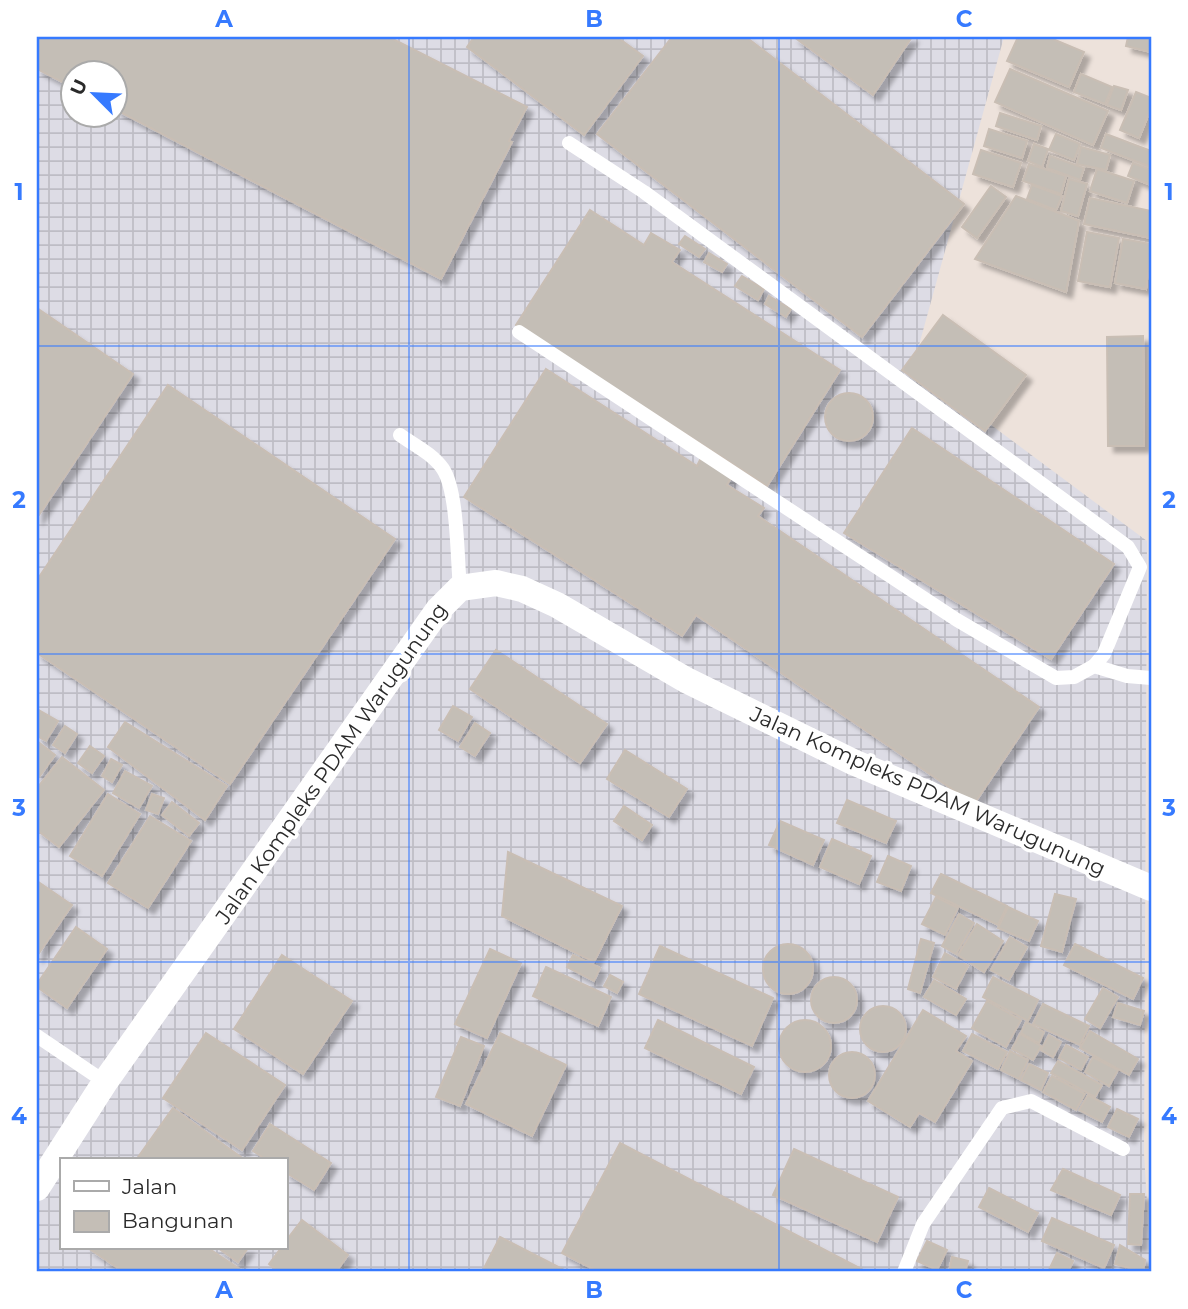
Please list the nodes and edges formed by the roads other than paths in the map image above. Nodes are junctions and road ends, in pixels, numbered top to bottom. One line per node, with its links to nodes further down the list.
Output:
1 (569, 143): 5 (lane)
2 (519, 332): 5 (lane)
3 (400, 435): 4 (lane)
4 (460, 588): 7 (street, Jalan Kompleks PDAM Warugunung); 9 (street, Jalan Kompleks PDAM Warugunung)
5 (1094, 666): 6 (lane)
6 (1151, 678)
7 (1151, 888)
8 (37, 1036): 9 (lane)
9 (106, 1082): 11 (street, Jalan Kompleks PDAM Warugunung)
10 (1123, 1149): 12 (lane)
11 (37, 1188)
12 (904, 1272)

